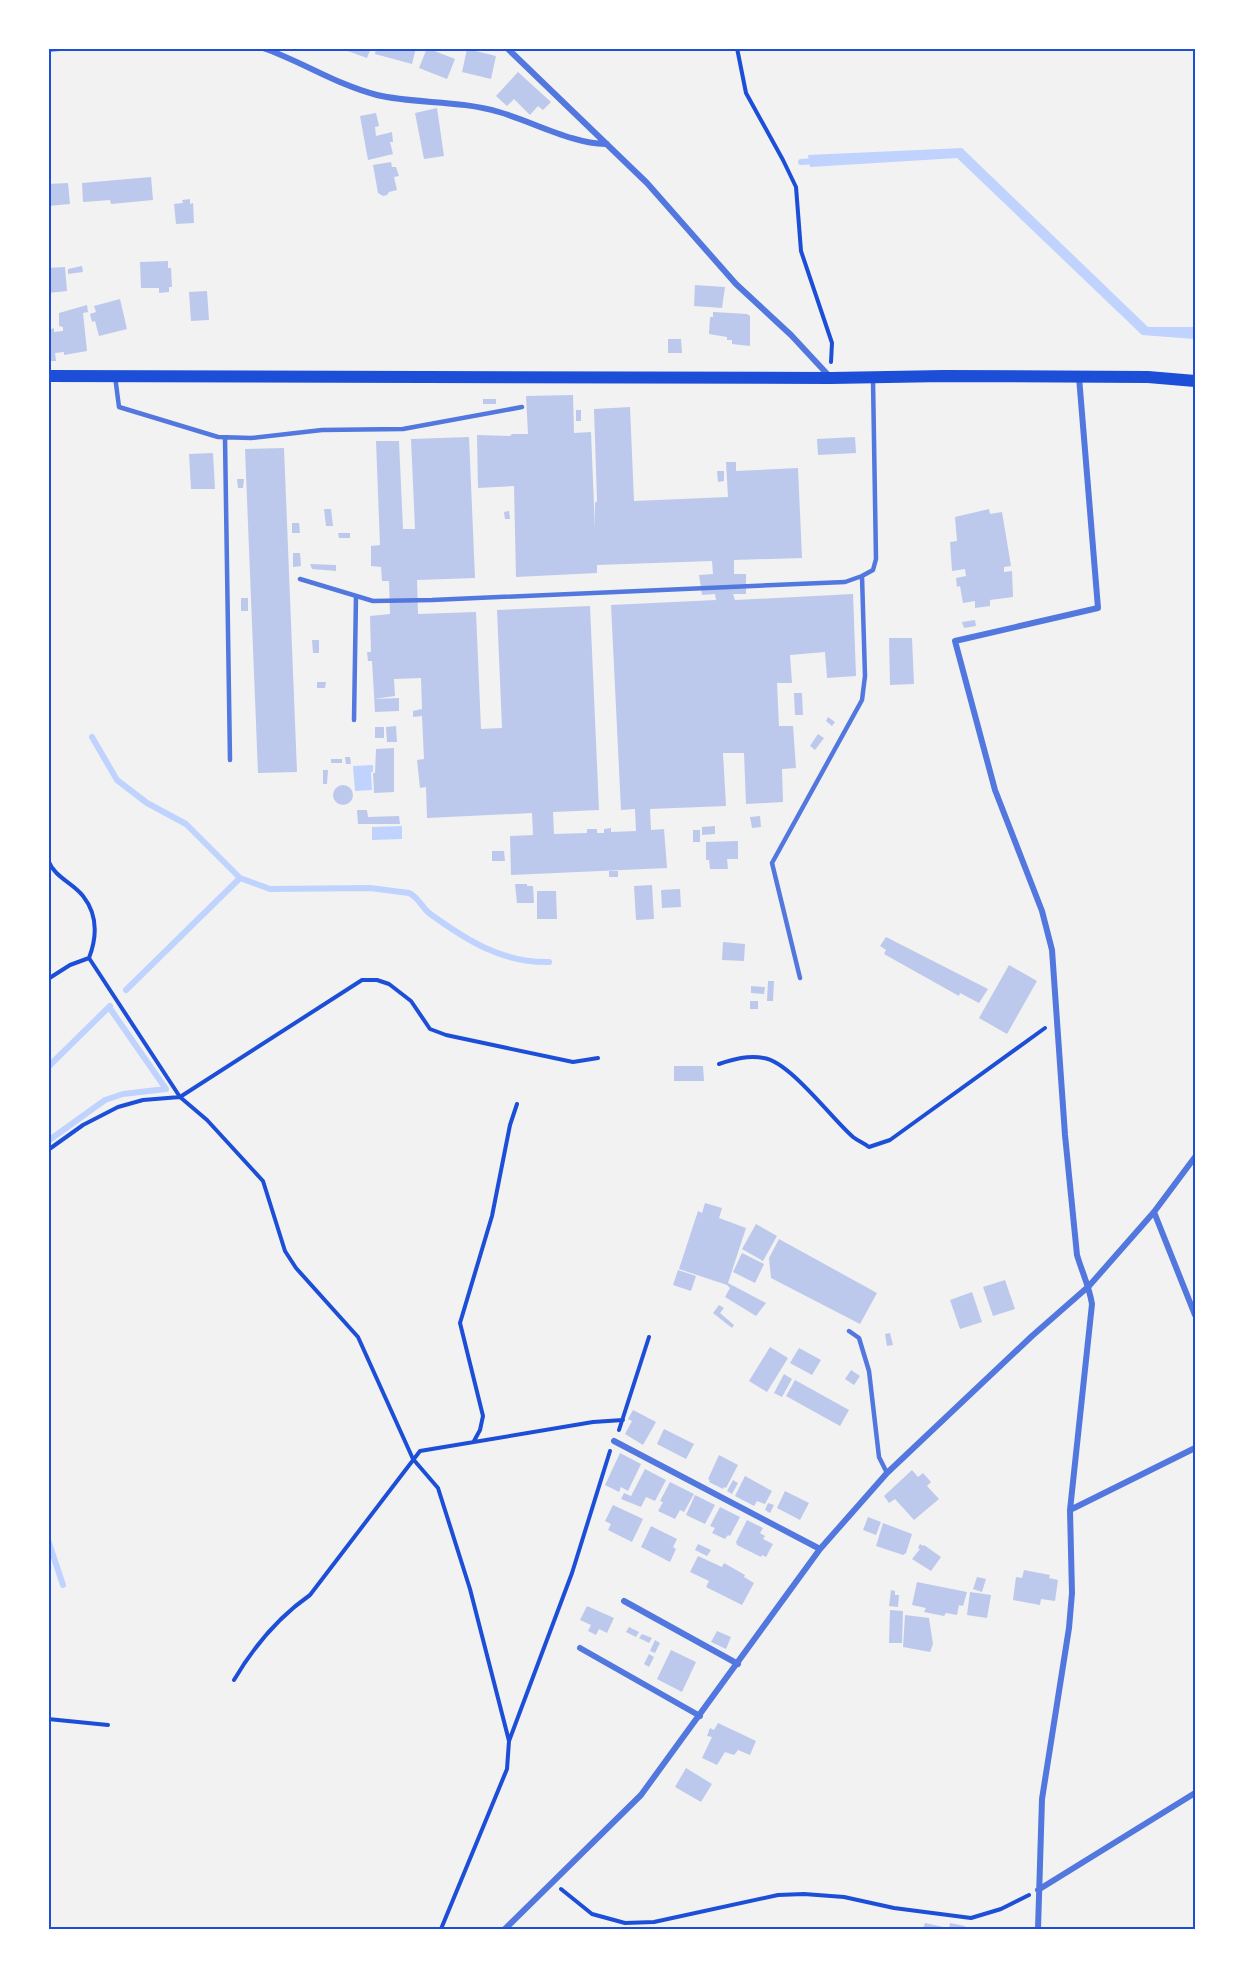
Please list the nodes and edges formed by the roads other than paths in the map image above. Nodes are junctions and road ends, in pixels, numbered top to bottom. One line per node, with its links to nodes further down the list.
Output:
1 (59, 48): 4 (street)
2 (263, 48): 5 (street)
3 (507, 48): 6 (street)
4 (48, 49)
5 (278, 50): 6 (street)
6 (607, 144): 11 (street)
7 (48, 376): 8 (main road)
8 (115, 376): 11 (main road); 14 (lane)
9 (873, 377): 10 (main road); 11 (main road); 15 (lane)
10 (1079, 377): 12 (main road); 23 (street)
11 (831, 378)
12 (1195, 381)
13 (522, 407): 14 (lane)
14 (225, 438): 19 (lane)
15 (862, 576): 17 (lane); 20 (lane)
16 (300, 579): 17 (lane)
17 (356, 596): 18 (lane)
18 (354, 720)
19 (230, 760)
20 (800, 978)
21 (1195, 1157): 22 (street)
22 (1154, 1212): 23 (street); 24 (street)
23 (1089, 1286): 28 (street); 29 (street)
24 (1195, 1315)
25 (849, 1331): 28 (lane)
26 (614, 1441): 30 (street)
27 (1195, 1448): 29 (street)
28 (887, 1473): 30 (street)
29 (1070, 1510): 36 (street)
30 (820, 1549): 33 (street)
31 (624, 1602): 33 (street)
32 (579, 1648): 34 (street)
33 (738, 1664): 34 (street)
34 (700, 1716): 37 (street)
35 (1195, 1793): 36 (street)
36 (1038, 1890): 38 (street)
37 (505, 1929)
38 (1038, 1929)

